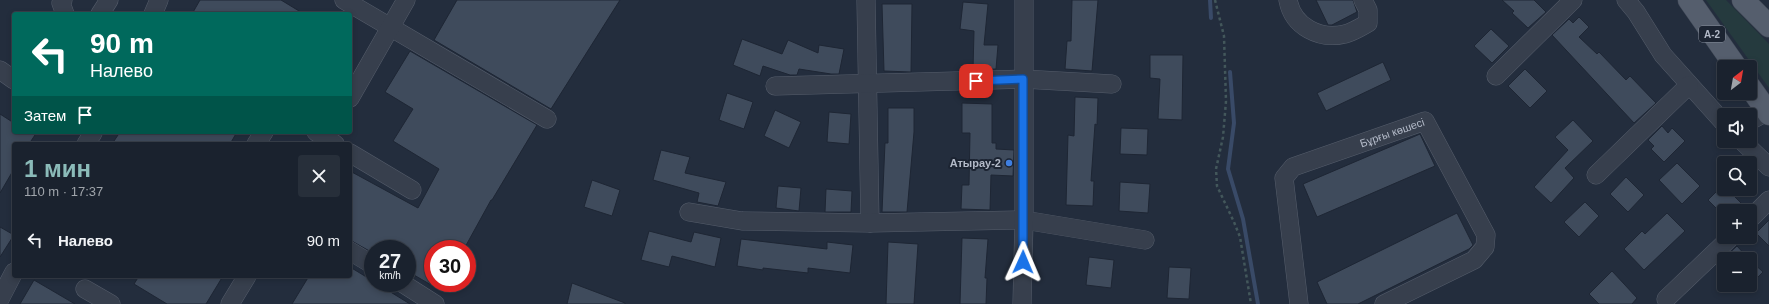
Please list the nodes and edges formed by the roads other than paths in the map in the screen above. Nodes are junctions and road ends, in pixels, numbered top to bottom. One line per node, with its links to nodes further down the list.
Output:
1 (63, 0): 14 (street)
2 (109, 0): 15 (street)
3 (159, 0): 16 (street)
4 (344, 0): 18 (street)
5 (406, 0): 18 (street)
6 (866, 0): 24 (street)
7 (1024, 0): 23 (street)
8 (1288, 0): 9 (street)
9 (1363, 0)
10 (1573, 0): 21 (street)
11 (1626, 0): 26 (street)
12 (1689, 0): 19 (main road, A-2)
13 (1743, 0): 17 (main road)
14 (64, 12)
15 (101, 12)
16 (154, 12)
17 (1769, 26)
18 (389, 28): 28 (street); 32 (street)
19 (1731, 60)
20 (0, 70): 22 (street)
21 (1496, 76)
22 (12, 79)
23 (1023, 79): 24 (street); 25 (street); 41 (street)
24 (867, 84): 27 (street); 42 (street)
25 (1112, 84)
26 (1689, 85): 30 (street); 36 (street)
27 (775, 86)
28 (352, 94)
29 (1756, 100): 31 (main road)
30 (1717, 115)
31 (1762, 115)
32 (547, 119)
33 (1749, 148): 35 (street)
34 (352, 154): 37 (street)
35 (1769, 167)
36 (1596, 175)
37 (412, 190)
38 (1769, 200): 40 (street)
39 (688, 212): 42 (street)
40 (1757, 212)
41 (1024, 220): 42 (street); 43 (street); 56 (street)
42 (870, 223)
43 (1145, 240)
44 (1724, 244): 52 (street)
45 (352, 252): 46 (street)
46 (364, 260)
47 (12, 276): 51 (street)
48 (246, 278): 54 (street)
49 (85, 289): 53 (street)
50 (416, 292): 55 (street)
51 (0, 299)
52 (1666, 299)
53 (111, 304)
54 (230, 304)
55 (435, 304)
56 (1022, 304)
57 (1299, 304): 58 (street, Бұрғы көшесі)
58 (1384, 304)

